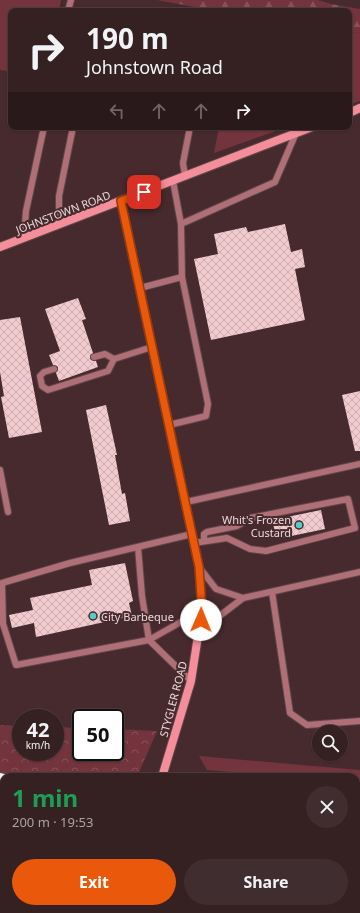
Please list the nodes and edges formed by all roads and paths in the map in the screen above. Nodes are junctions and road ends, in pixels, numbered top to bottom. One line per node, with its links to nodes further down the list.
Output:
1 (43, 130): 11 (lane)
2 (72, 130): 10 (lane)
3 (189, 130): 6 (lane)
4 (304, 130): 5 (main road, JOHNSTOWN ROAD)
5 (296, 133): 6 (main road, JOHNSTOWN ROAD); 9 (lane)
6 (185, 176): 7 (main road, JOHNSTOWN ROAD)
7 (173, 181): 8 (main road, JOHNSTOWN ROAD); 9 (lane)
8 (121, 201): 10 (main road, JOHNSTOWN ROAD); 14 (main road, STYGLER ROAD)
9 (181, 224): 13 (lane)
10 (59, 225): 11 (main road, JOHNSTOWN ROAD)
11 (24, 238): 12 (main road, JOHNSTOWN ROAD)
12 (0, 247)
13 (182, 277): 14 (lane); 19 (lane)
14 (140, 288): 15 (main road, STYGLER ROAD)
15 (152, 347): 17 (lane); 19 (main road, STYGLER ROAD)
16 (94, 357): 17 (lane)
17 (114, 359): 18 (lane)
18 (54, 369)
19 (169, 425): 22 (main road, STYGLER ROAD)
20 (360, 464): 22 (lane)
21 (0, 470): 23 (lane)
22 (186, 502): 24 (main road, STYGLER ROAD)
23 (8, 512)
24 (193, 539): 25 (lane); 26 (lane); 27 (main road, STYGLER ROAD)
25 (204, 541): 25 (lane)
26 (138, 547): 33 (lane); 33 (lane)
27 (199, 567): 30 (lane); 31 (main road, STYGLER ROAD)
28 (360, 572): 29 (lane)
29 (272, 592): 30 (lane); 35 (lane)
30 (243, 598): 32 (lane)
31 (202, 610): 32 (main road, STYGLER ROAD); 33 (lane)
32 (200, 631): 34 (main road, STYGLER ROAD)
33 (150, 640): 34 (lane)
34 (191, 681): 36 (main road, STYGLER ROAD)
35 (360, 721)
36 (163, 773)

